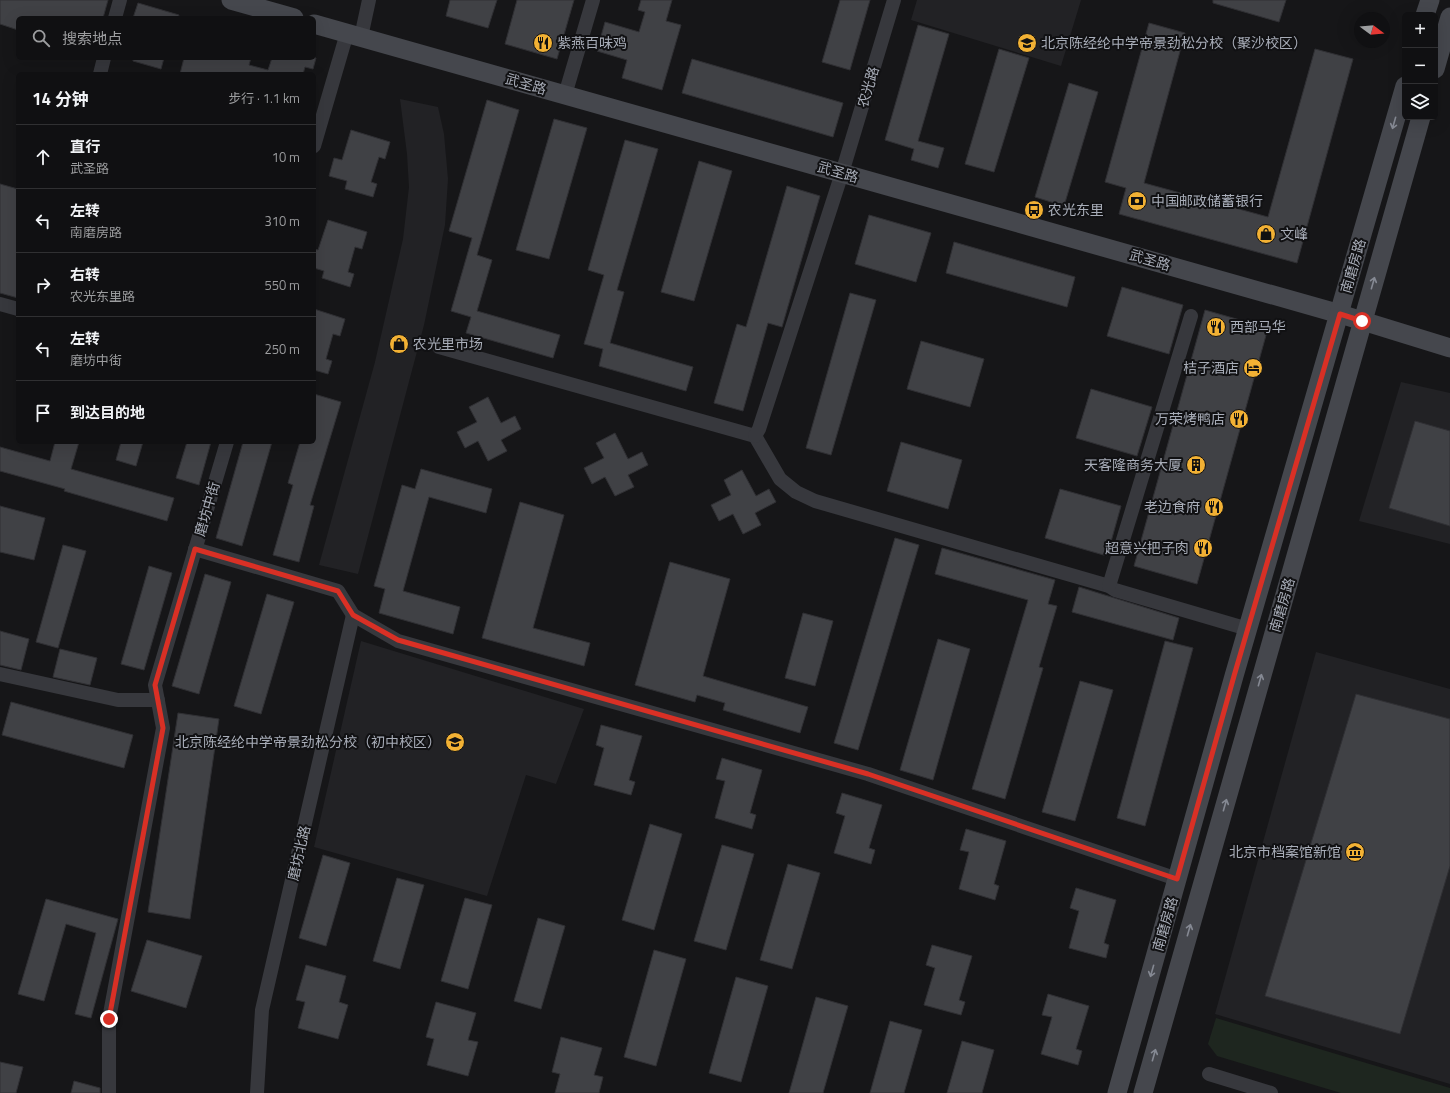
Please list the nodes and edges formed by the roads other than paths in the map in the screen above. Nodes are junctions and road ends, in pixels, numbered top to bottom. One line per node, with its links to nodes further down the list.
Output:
1 (120, 0): 8 (street)
2 (231, 0): 9 (main road)
3 (369, 0): 12 (street)
4 (593, 0): 16 (street)
5 (894, 0): 20 (street, 农光路)
6 (1430, 0): 7 (main road)
7 (1426, 12)
8 (116, 16)
9 (287, 16)
10 (1450, 17): 13 (main road)
11 (316, 25): 12 (main road, 武圣路)
12 (354, 35): 16 (main road, 武圣路); 19 (street)
13 (1438, 59)
14 (104, 60): 15 (street)
15 (100, 72)
16 (564, 94): 20 (main road, 武圣路)
17 (1402, 97): 23 (main road, 南磨房路, one-way to 23)
18 (1420, 120): 25 (main road, 南磨房路, one-way to 18)
19 (316, 140)
20 (842, 173): 23 (main road, 武圣路); 28 (street, 农光路)
21 (0, 304): 22 (street)
22 (16, 308)
23 (1340, 314): 25 (main road, 武圣路); 33 (main road, 南磨房路)
24 (1191, 316): 31 (street)
25 (1362, 321): 27 (main road, 武圣路); 41 (main road, 南磨房路, one-way to 25)
26 (439, 347): 28 (street)
27 (1450, 348)
28 (755, 436): 31 (street)
29 (226, 444): 30 (street, 磨坊中街)
30 (195, 549): 32 (street); 35 (street, 磨坊中街)
31 (1109, 586): 33 (street)
32 (353, 615): 36 (street); 39 (street, 磨坊北路)
33 (1248, 629): 36 (main road, 南磨房路)
34 (0, 674): 35 (street)
35 (158, 700): 38 (street, 磨坊中街)
36 (1177, 879): 40 (main road, 南磨房路, one-way to 40)
37 (1209, 1074): 42 (street)
38 (109, 1093)
39 (257, 1093)
40 (1117, 1093)
41 (1143, 1093)
42 (1271, 1093)

